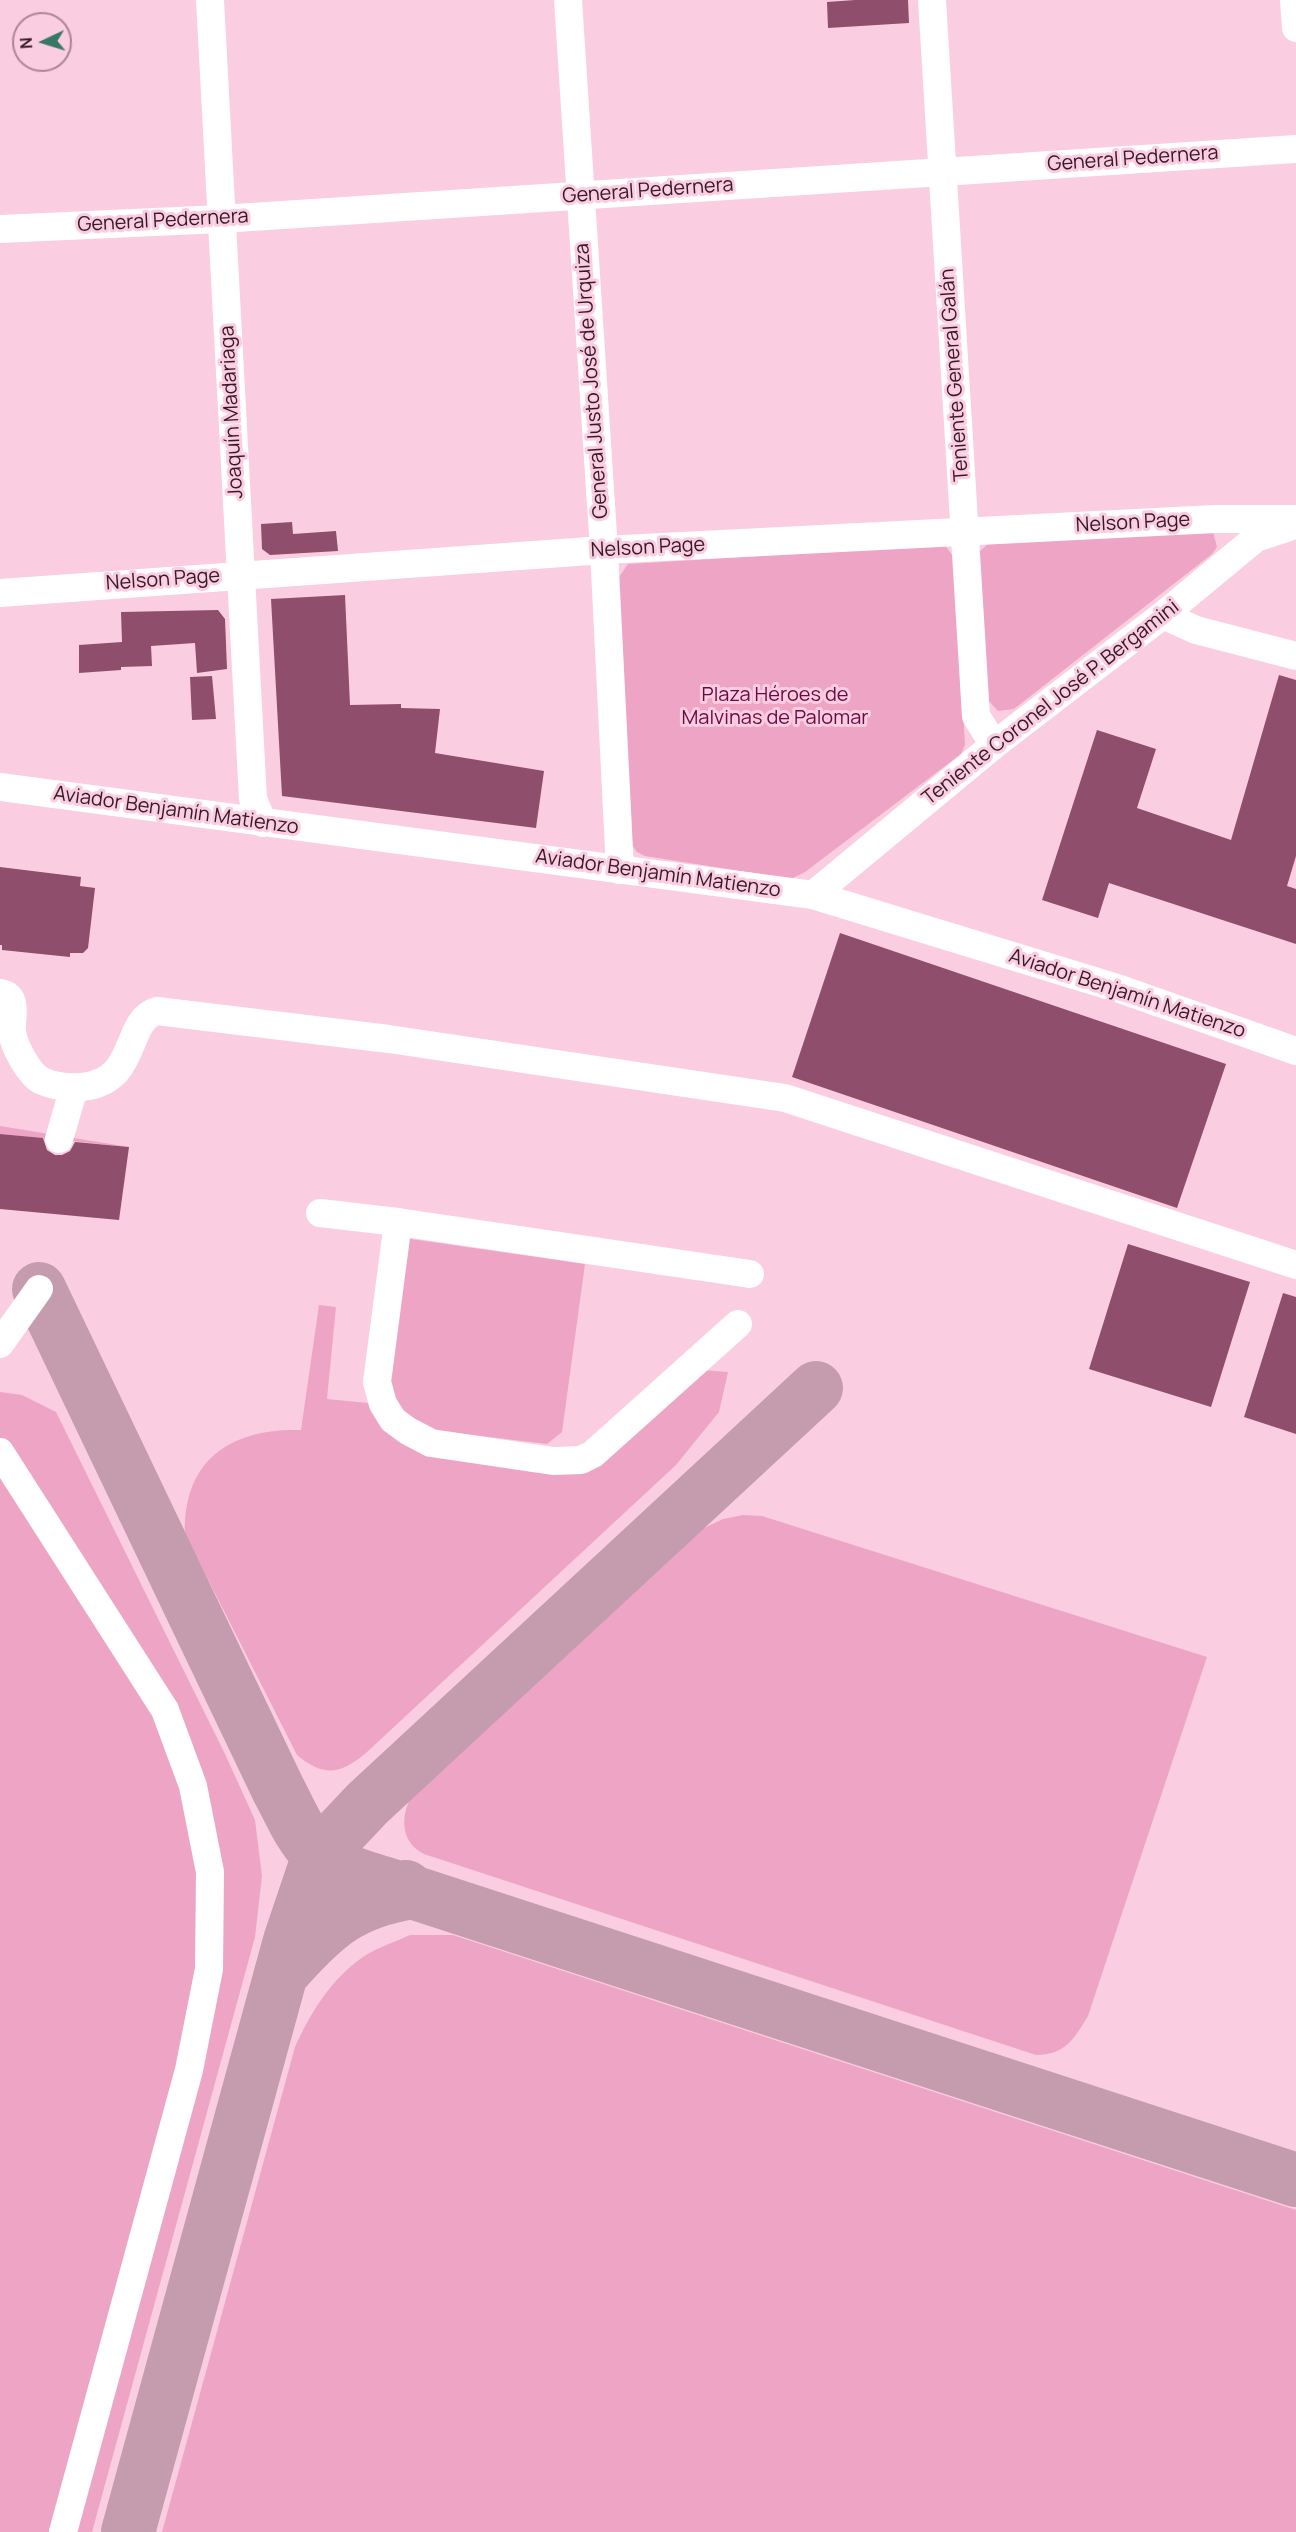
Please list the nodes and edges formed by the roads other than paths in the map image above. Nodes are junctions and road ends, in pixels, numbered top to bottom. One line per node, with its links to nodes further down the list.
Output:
1 (210, 0): 9 (street, Joaquín Madariaga)
2 (568, 0): 8 (street, General Justo José de Urquiza)
3 (932, 0): 7 (street, Teniente General Galán)
4 (1294, 0): 5 (street)
5 (1296, 28)
6 (1296, 149): 7 (street, General Pedernera)
7 (942, 172): 8 (street, General Pedernera); 13 (street, Teniente General Galán)
8 (579, 196): 9 (street, General Pedernera); 14 (street, General Justo José de Urquiza)
9 (221, 219): 10 (street, General Pedernera); 15 (street, Joaquín Madariaga)
10 (0, 230)
11 (1296, 519): 13 (street, Nelson Page)
12 (1296, 524): 17 (street, Teniente Coronel José P. Bergamini)
13 (965, 532): 14 (street, Nelson Page); 19 (street, Teniente General Galán)
14 (604, 550): 15 (street, Nelson Page); 22 (street, General Justo José de Urquiza)
15 (242, 574): 16 (street, Nelson Page); 21 (street, Joaquín Madariaga)
16 (0, 593)
17 (1163, 615): 18 (street); 19 (street, Teniente Coronel José P. Bergamini)
18 (1296, 656)
19 (994, 745): 23 (street, Teniente Coronel José P. Bergamini)
20 (0, 787): 21 (street, Aviador Benjamín Matienzo)
21 (262, 823): 22 (street, Aviador Benjamín Matienzo)
22 (620, 870): 23 (street, Aviador Benjamín Matienzo)
23 (813, 895): 25 (street, Aviador Benjamín Matienzo)
24 (0, 993): 26 (street)
25 (1296, 1051)
26 (74, 1088): 27 (street); 30 (street)
27 (59, 1139)
28 (320, 1213): 29 (street)
29 (398, 1222): 31 (street); 33 (street)
30 (1296, 1265)
31 (750, 1274)
32 (39, 1289): 34 (street)
33 (738, 1324)
34 (0, 1344)
35 (0, 1452): 36 (street)
36 (63, 2532)

